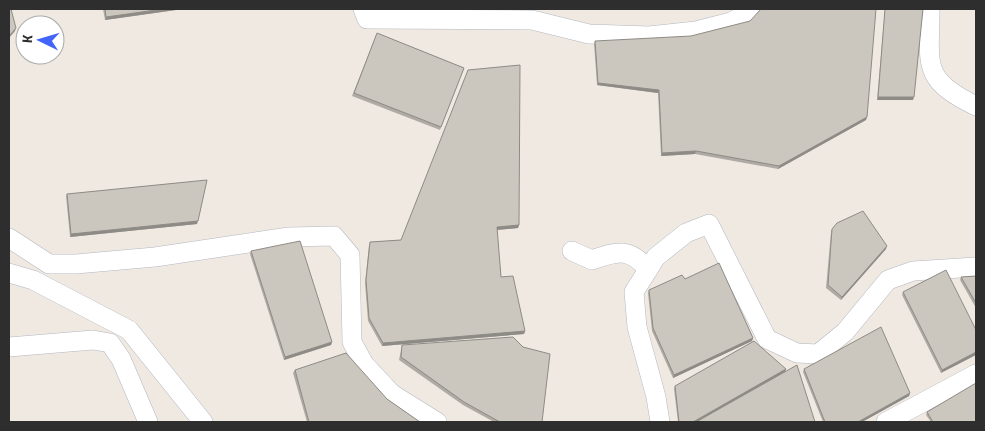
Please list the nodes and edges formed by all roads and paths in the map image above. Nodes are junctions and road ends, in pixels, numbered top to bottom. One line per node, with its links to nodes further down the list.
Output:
1 (363, 9): 2 (street)
2 (756, 9)
3 (930, 9): 4 (street)
4 (976, 106)
5 (9, 238): 14 (street)
6 (572, 251): 8 (street)
7 (976, 267): 8 (street)
8 (648, 270): 15 (street)
9 (9, 273): 13 (street)
10 (9, 347): 12 (street)
11 (976, 374): 16 (street)
12 (148, 422)
13 (203, 422)
14 (438, 422)
15 (660, 422)
16 (886, 422)

